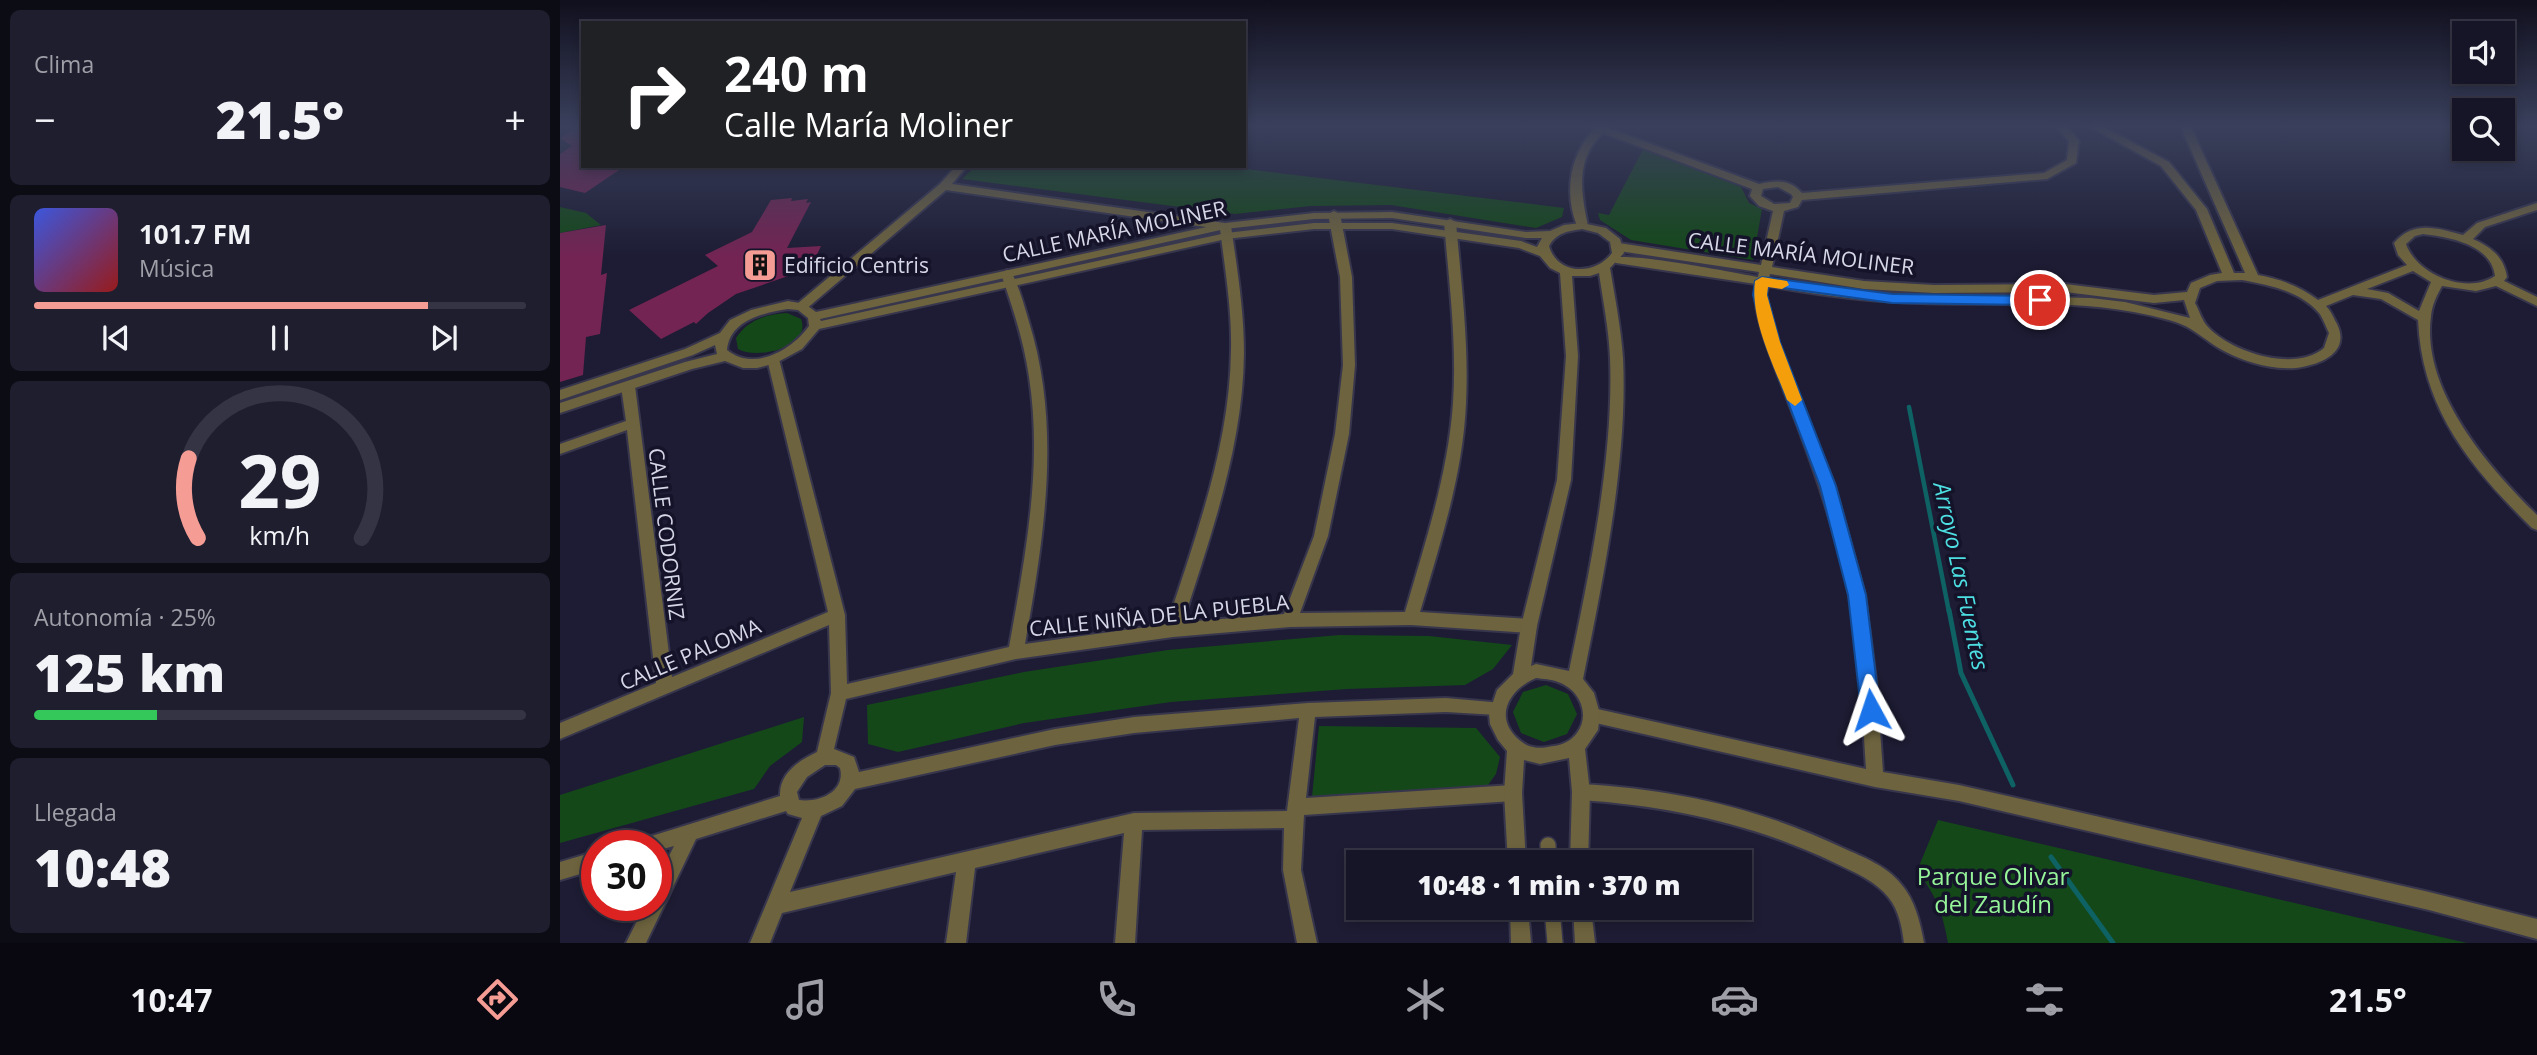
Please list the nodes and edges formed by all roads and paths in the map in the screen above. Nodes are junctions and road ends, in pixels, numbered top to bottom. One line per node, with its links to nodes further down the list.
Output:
1 (959, 169): 7 (street)
2 (1576, 169): 13 (street)
3 (1711, 169): 8 (street)
4 (2059, 169): 9 (street)
5 (2169, 169): 22 (street)
6 (2203, 169): 24 (street)
7 (944, 186): 15 (street); 32 (street)
8 (1758, 187): 9 (street); 11 (street)
9 (1798, 197): 11 (street)
10 (2537, 206): 17 (street)
11 (1779, 209): 23 (street)
12 (1335, 220): 14 (street, CALLE MARÍA MOLINER); 15 (street, CALLE MARÍA MOLINER); 47 (street)
13 (1582, 226): 16 (street); 19 (street)
14 (1450, 228): 16 (street, CALLE MARÍA MOLINER); 18 (street, CALLE MARÍA MOLINER); 46 (street)
15 (1225, 231): 25 (street, CALLE MARÍA MOLINER); 49 (street)
16 (1551, 234): 18 (street)
17 (2465, 240): 20 (street); 27 (street)
18 (1544, 253): 21 (street)
19 (1613, 258): 21 (street); 23 (street, CALLE MARÍA MOLINER); 52 (street)
20 (2413, 267): 26 (street); 28 (street)
21 (1566, 271): 48 (street)
22 (2229, 275): 24 (street); 29 (street)
23 (1764, 276): 29 (street, CALLE MARÍA MOLINER); 35 (street, CALLE MARÍA MOLINER); 62 (street)
24 (2252, 276): 31 (street)
25 (1009, 279): 34 (street, CALLE MARÍA MOLINER); 50 (street)
26 (2438, 280): 27 (street); 33 (street)
27 (2497, 282): 30 (street)
28 (2352, 291): 31 (street); 33 (street)
29 (2189, 296): 35 (street)
30 (2537, 302)
31 (2316, 305): 35 (street, CALLE MARÍA MOLINER)
32 (801, 307): 34 (street); 36 (street)
33 (2423, 318): 44 (street)
34 (814, 321): 38 (street)
35 (2201, 328)
36 (723, 336): 37 (street); 40 (street)
37 (725, 357): 38 (street); 39 (street)
38 (774, 359): 45 (street)
39 (628, 386): 41 (street); 42 (street, CALLE CODORNIZ)
40 (560, 395)
41 (560, 408)
42 (633, 423): 43 (street); 53 (street, CALLE CODORNIZ)
43 (560, 449)
44 (2537, 524)
45 (837, 615): 53 (street, CALLE PALOMA); 54 (street)
46 (1411, 618): 47 (street, CALLE NIÑA DE LA PUEBLA); 48 (street, CALLE NIÑA DE LA PUEBLA)
47 (1290, 620): 49 (street, CALLE NIÑA DE LA PUEBLA)
48 (1530, 626): 51 (street)
49 (1173, 630): 50 (street, CALLE NIÑA DE LA PUEBLA)
50 (1016, 652): 54 (street, CALLE NIÑA DE LA PUEBLA)
51 (1521, 676): 52 (street); 55 (street)
52 (1575, 680): 57 (street)
53 (665, 687): 58 (street, CALLE PALOMA)
54 (839, 693): 61 (street)
55 (1497, 708): 56 (street); 60 (street)
56 (1308, 710): 63 (street); 68 (street)
57 (1593, 716): 59 (street); 62 (street)
58 (560, 731)
59 (1576, 747): 60 (street); 64 (street)
60 (1516, 749): 65 (street)
61 (824, 757): 63 (street); 66 (street)
62 (1875, 779): 85 (street)
63 (849, 782): 67 (street)
64 (1581, 792): 75 (street); 94 (street)
65 (1513, 793): 68 (street); 73 (street)
66 (789, 802): 67 (street); 70 (street)
67 (814, 810): 80 (street)
68 (1296, 813): 69 (street); 90 (street)
69 (1134, 822): 76 (street); 89 (street)
70 (690, 833): 71 (street); 78 (street)
71 (672, 838)
72 (1548, 845): 74 (street)
73 (1516, 850)
74 (1548, 850)
75 (1579, 850)
76 (967, 859): 80 (street); 88 (street)
77 (581, 865): 79 (street)
78 (672, 870)
79 (560, 871)
80 (776, 905): 87 (street)
81 (1520, 920): 91 (street)
82 (1553, 920): 92 (street)
83 (1583, 920): 93 (street)
84 (647, 921): 86 (street)
85 (2537, 929)
86 (636, 943)
87 (760, 943)
88 (956, 943)
89 (1125, 943)
90 (1307, 943)
91 (1521, 943)
92 (1555, 943)
93 (1585, 943)
94 (1914, 943)

